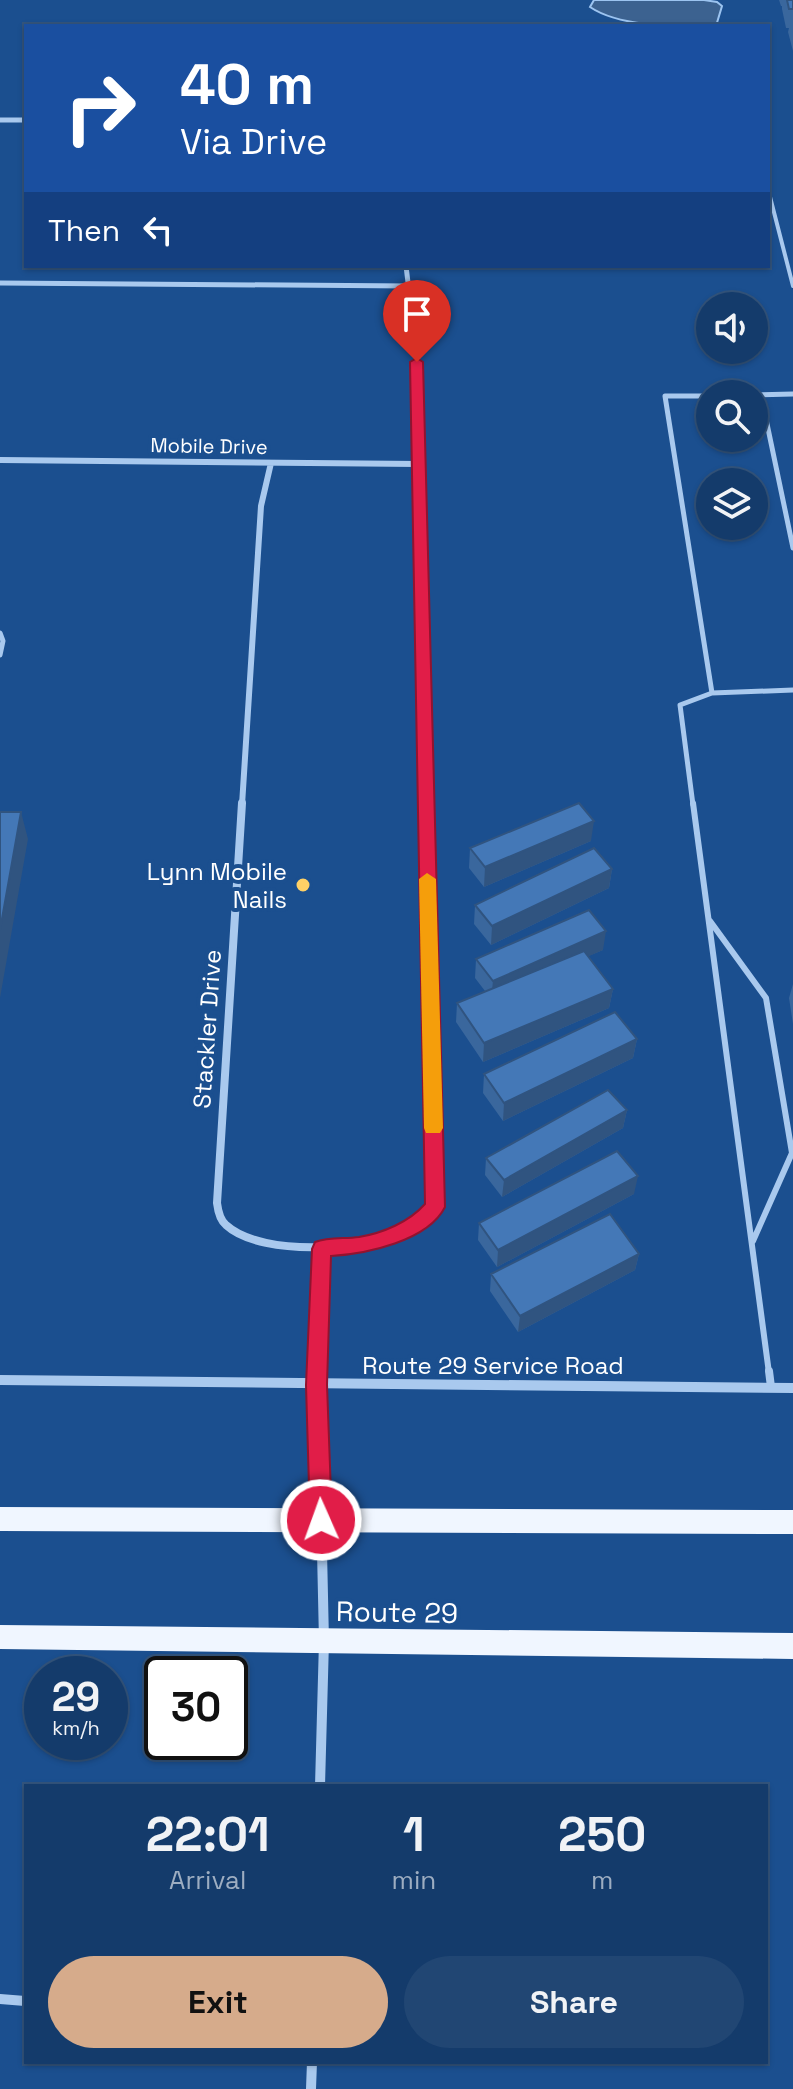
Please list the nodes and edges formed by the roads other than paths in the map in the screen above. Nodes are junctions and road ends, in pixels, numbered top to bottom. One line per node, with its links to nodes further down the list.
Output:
1 (0, 120): 2 (street)
2 (24, 120)
3 (770, 198): 5 (lane)
4 (770, 229): 5 (lane)
5 (777, 229): 9 (lane)
6 (406, 268): 8 (street, Stackler Drive)
7 (0, 283): 8 (street)
8 (409, 286): 16 (street, Stackler Drive)
9 (793, 286)
10 (793, 394): 11 (lane)
11 (768, 395)
12 (696, 396): 21 (lane)
13 (768, 442): 17 (lane)
14 (0, 460): 15 (street, Mobile Drive)
15 (271, 463): 16 (street, Mobile Drive); 24 (street, Stackler Drive)
16 (418, 464): 24 (street, Stackler Drive)
17 (793, 548)
18 (0, 633): 19 (lane)
19 (0, 655)
20 (793, 690): 21 (lane)
21 (712, 693): 22 (lane)
22 (708, 918): 23 (lane); 23 (lane)
23 (752, 1244): 27 (lane)
24 (322, 1249): 26 (street)
25 (0, 1380): 26 (street, Route 29 Service Road)
26 (317, 1385): 27 (street, Route 29 Service Road); 30 (street)
27 (771, 1387): 28 (street, Route 29 Service Road)
28 (793, 1388)
29 (0, 1519): 30 (main road)
30 (321, 1520): 31 (main road); 33 (street)
31 (793, 1522)
32 (0, 1637): 33 (main road, Route 29)
33 (324, 1641): 34 (main road, Route 29); 35 (street)
34 (793, 1646)
35 (320, 1784)
36 (0, 1999): 37 (street)
37 (24, 2001)
38 (312, 2064): 39 (street)
39 (311, 2089)

